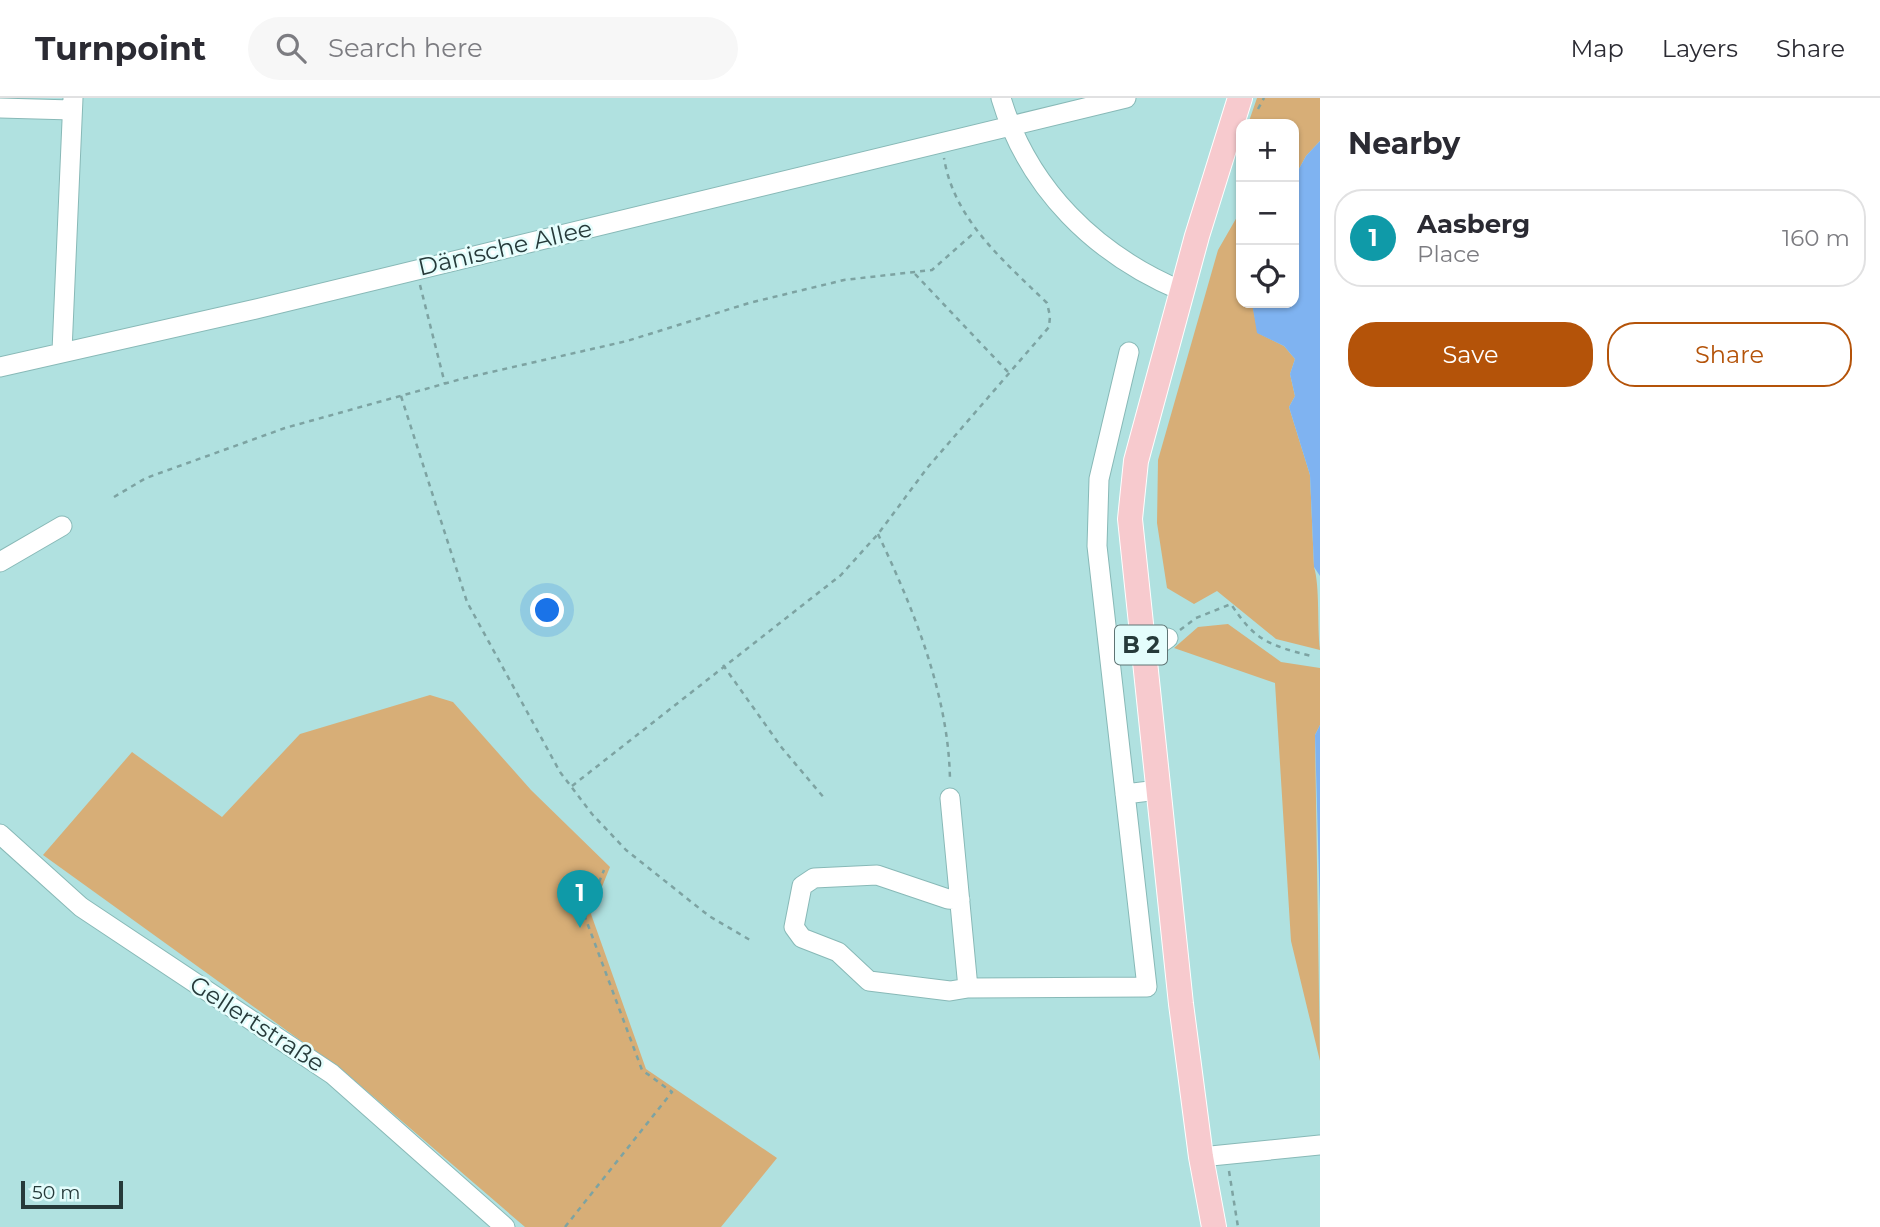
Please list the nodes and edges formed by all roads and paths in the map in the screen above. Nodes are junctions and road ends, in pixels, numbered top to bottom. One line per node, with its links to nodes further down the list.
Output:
1 (1000, 98): 6 (street)
2 (1126, 98): 6 (street, Dänische Allee)
3 (1240, 98): 11 (main road, B 2)
4 (72, 104): 5 (street); 12 (street)
5 (0, 108)
6 (1010, 125): 7 (street, Dänische Allee); 11 (street)
7 (941, 144): 8 (path); 9 (street, Dänische Allee)
8 (975, 232): 10 (path); 15 (path)
9 (416, 269): 12 (street, Dänische Allee); 16 (path)
10 (915, 274): 15 (path); 16 (path)
11 (1182, 291): 23 (main road, B 2)
12 (62, 351): 14 (street, Dänische Allee)
13 (1129, 352): 28 (street)
14 (0, 367)
15 (1008, 372): 20 (path)
16 (445, 384): 17 (path)
17 (401, 396): 18 (path); 26 (path)
18 (114, 497)
19 (62, 526): 21 (street)
20 (878, 534): 25 (path); 29 (path)
21 (0, 562)
22 (1168, 638): 23 (street); 24 (path)
23 (1141, 650): 27 (main road, B 2)
24 (1311, 656)
25 (723, 665): 26 (path); 30 (path)
26 (572, 786): 34 (path)
27 (1158, 790): 28 (street); 38 (main road, B 2)
28 (1125, 794): 35 (street)
29 (950, 798): 33 (street)
30 (825, 799)
31 (0, 834): 39 (street, Gellertstraße)
32 (604, 870): 40 (path)
33 (960, 900): 35 (street); 35 (street)
34 (750, 940)
35 (968, 988)
36 (1320, 1145): 37 (street)
37 (1227, 1155): 38 (street); 42 (path)
38 (1201, 1157): 41 (main road, B 2)
39 (505, 1227)
40 (565, 1227)
41 (1214, 1227)
42 (1238, 1227)

